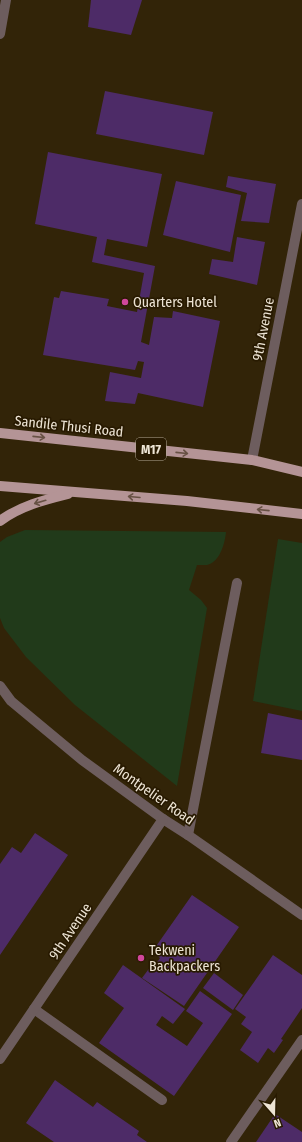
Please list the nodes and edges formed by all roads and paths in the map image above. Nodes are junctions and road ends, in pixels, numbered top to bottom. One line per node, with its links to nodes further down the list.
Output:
1 (6, 0): 2 (street)
2 (0, 34)
3 (302, 204): 5 (street, 9th Avenue)
4 (0, 433): 5 (main road, Sandile Thusi Road / M17, one-way to 5)
5 (252, 460): 6 (main road, Sandile Thusi Road / M17)
6 (302, 472)
7 (0, 486): 8 (main road)
8 (78, 492): 9 (main road, one-way to 8); 10 (main road, one-way to 10)
9 (302, 514)
10 (0, 521)
11 (237, 583): 14 (street)
12 (0, 686): 13 (street, Montpelier Road)
13 (163, 819): 14 (street, Montpelier Road); 16 (street, 9th Avenue)
14 (188, 835): 15 (street, Montpelier Road)
15 (302, 915)
16 (34, 1009): 18 (street, 9th Avenue); 19 (street)
17 (302, 1040): 20 (street)
18 (0, 1059)
19 (162, 1100)
20 (231, 1142)

